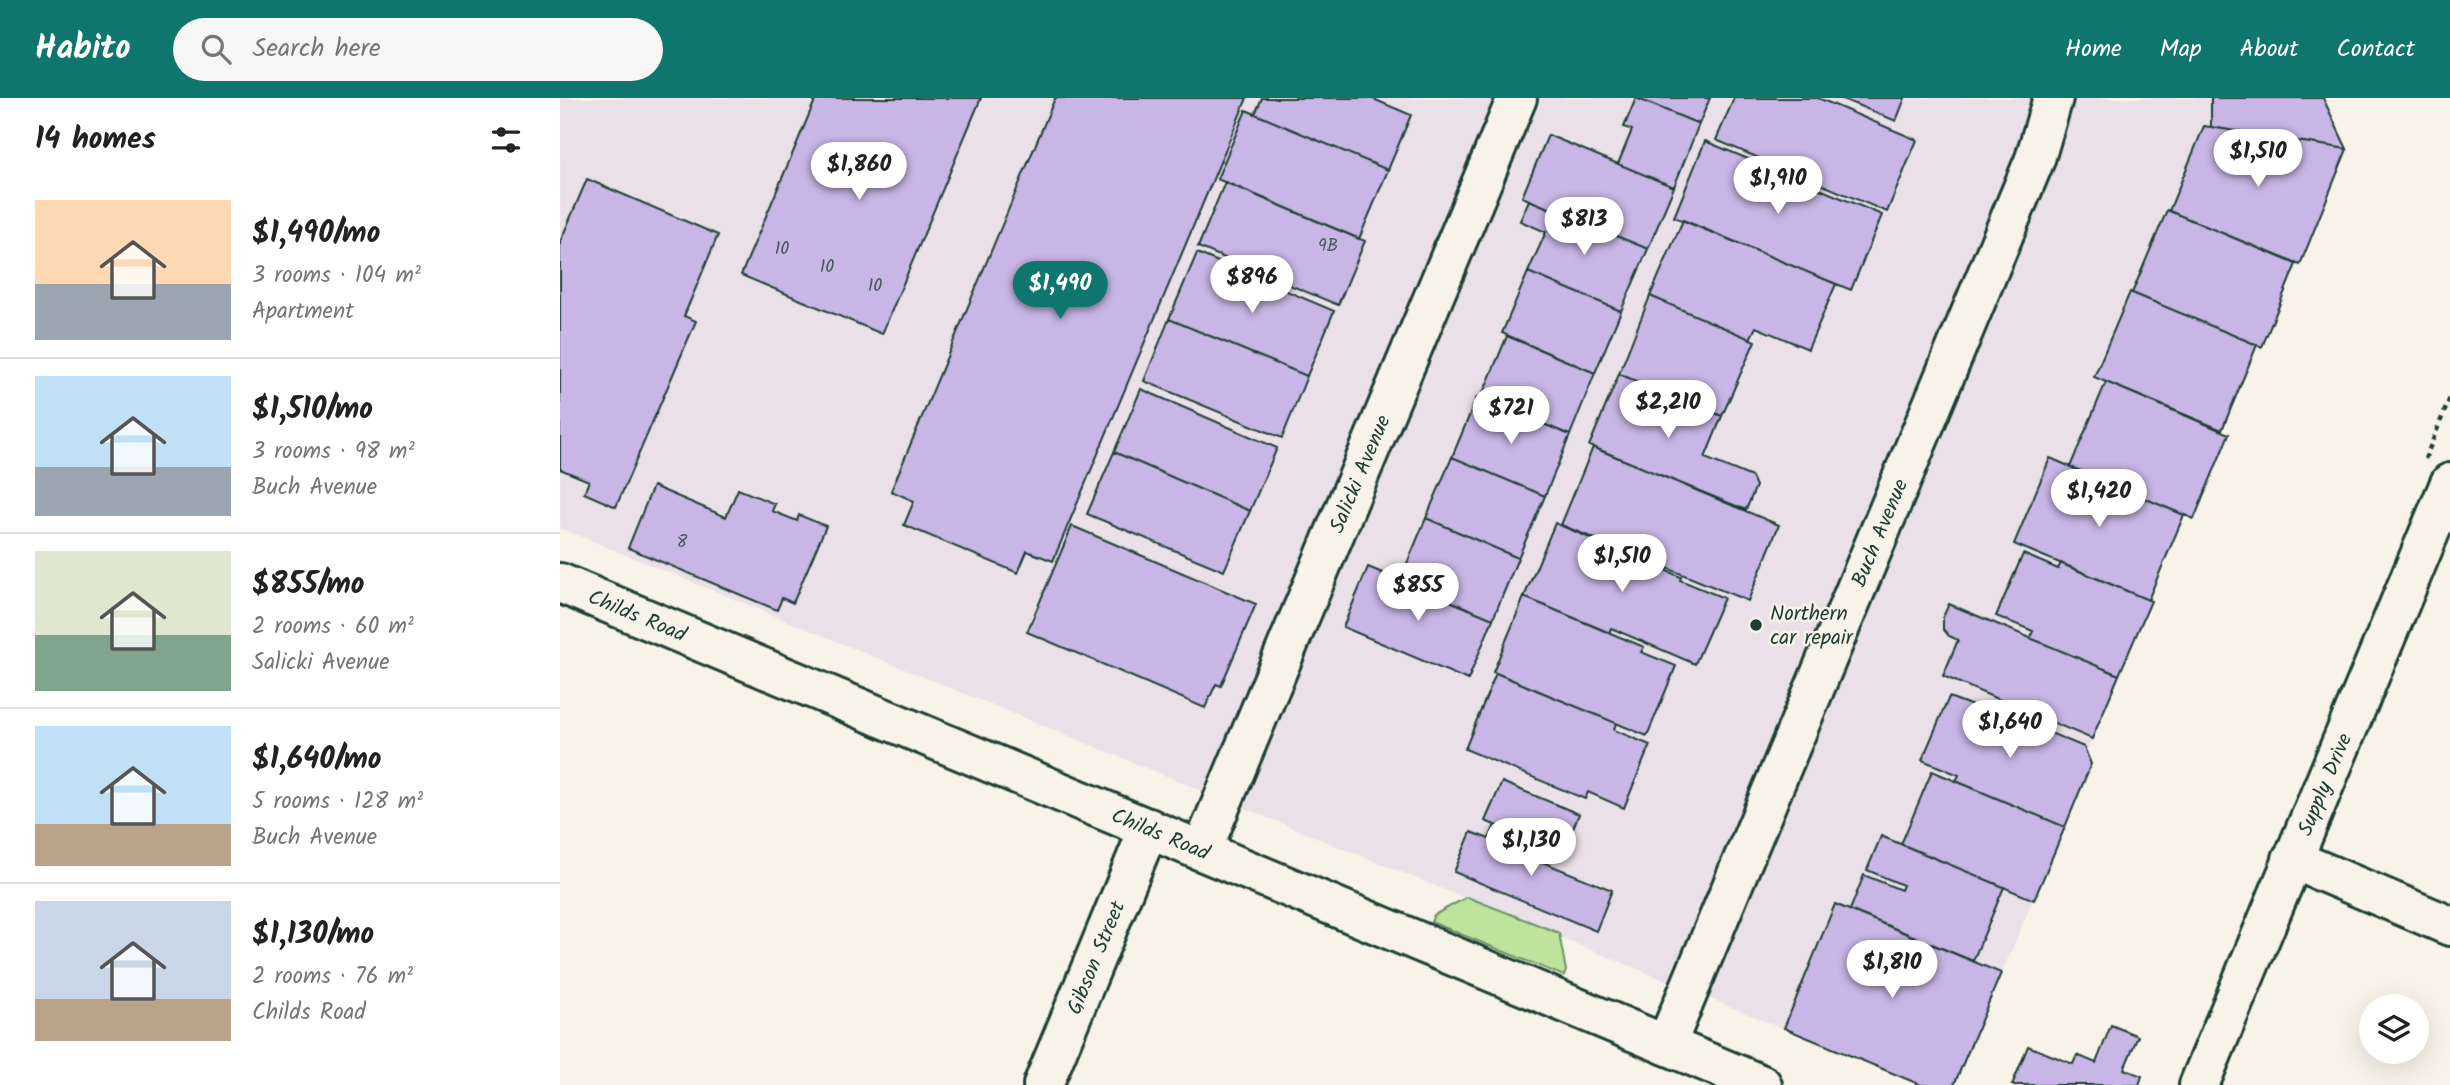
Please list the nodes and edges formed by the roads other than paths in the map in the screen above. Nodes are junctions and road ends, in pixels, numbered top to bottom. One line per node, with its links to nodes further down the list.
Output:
1 (1517, 98): 7 (street, Salicki Avenue)
2 (2053, 98): 10 (street, Buch Avenue)
3 (2450, 483): 4 (street, Supply Drive)
4 (2439, 540): 8 (street, Supply Drive)
5 (560, 583): 6 (street, Childs Road)
6 (1149, 828): 7 (street, Childs Road); 11 (street, Gibson Street)
7 (1202, 850): 10 (street, Childs Road)
8 (2292, 859): 9 (street); 13 (street, Supply Drive)
9 (2450, 926)
10 (1666, 1045): 12 (street, Childs Road)
11 (1043, 1085)
12 (1762, 1085)
13 (2199, 1085)

